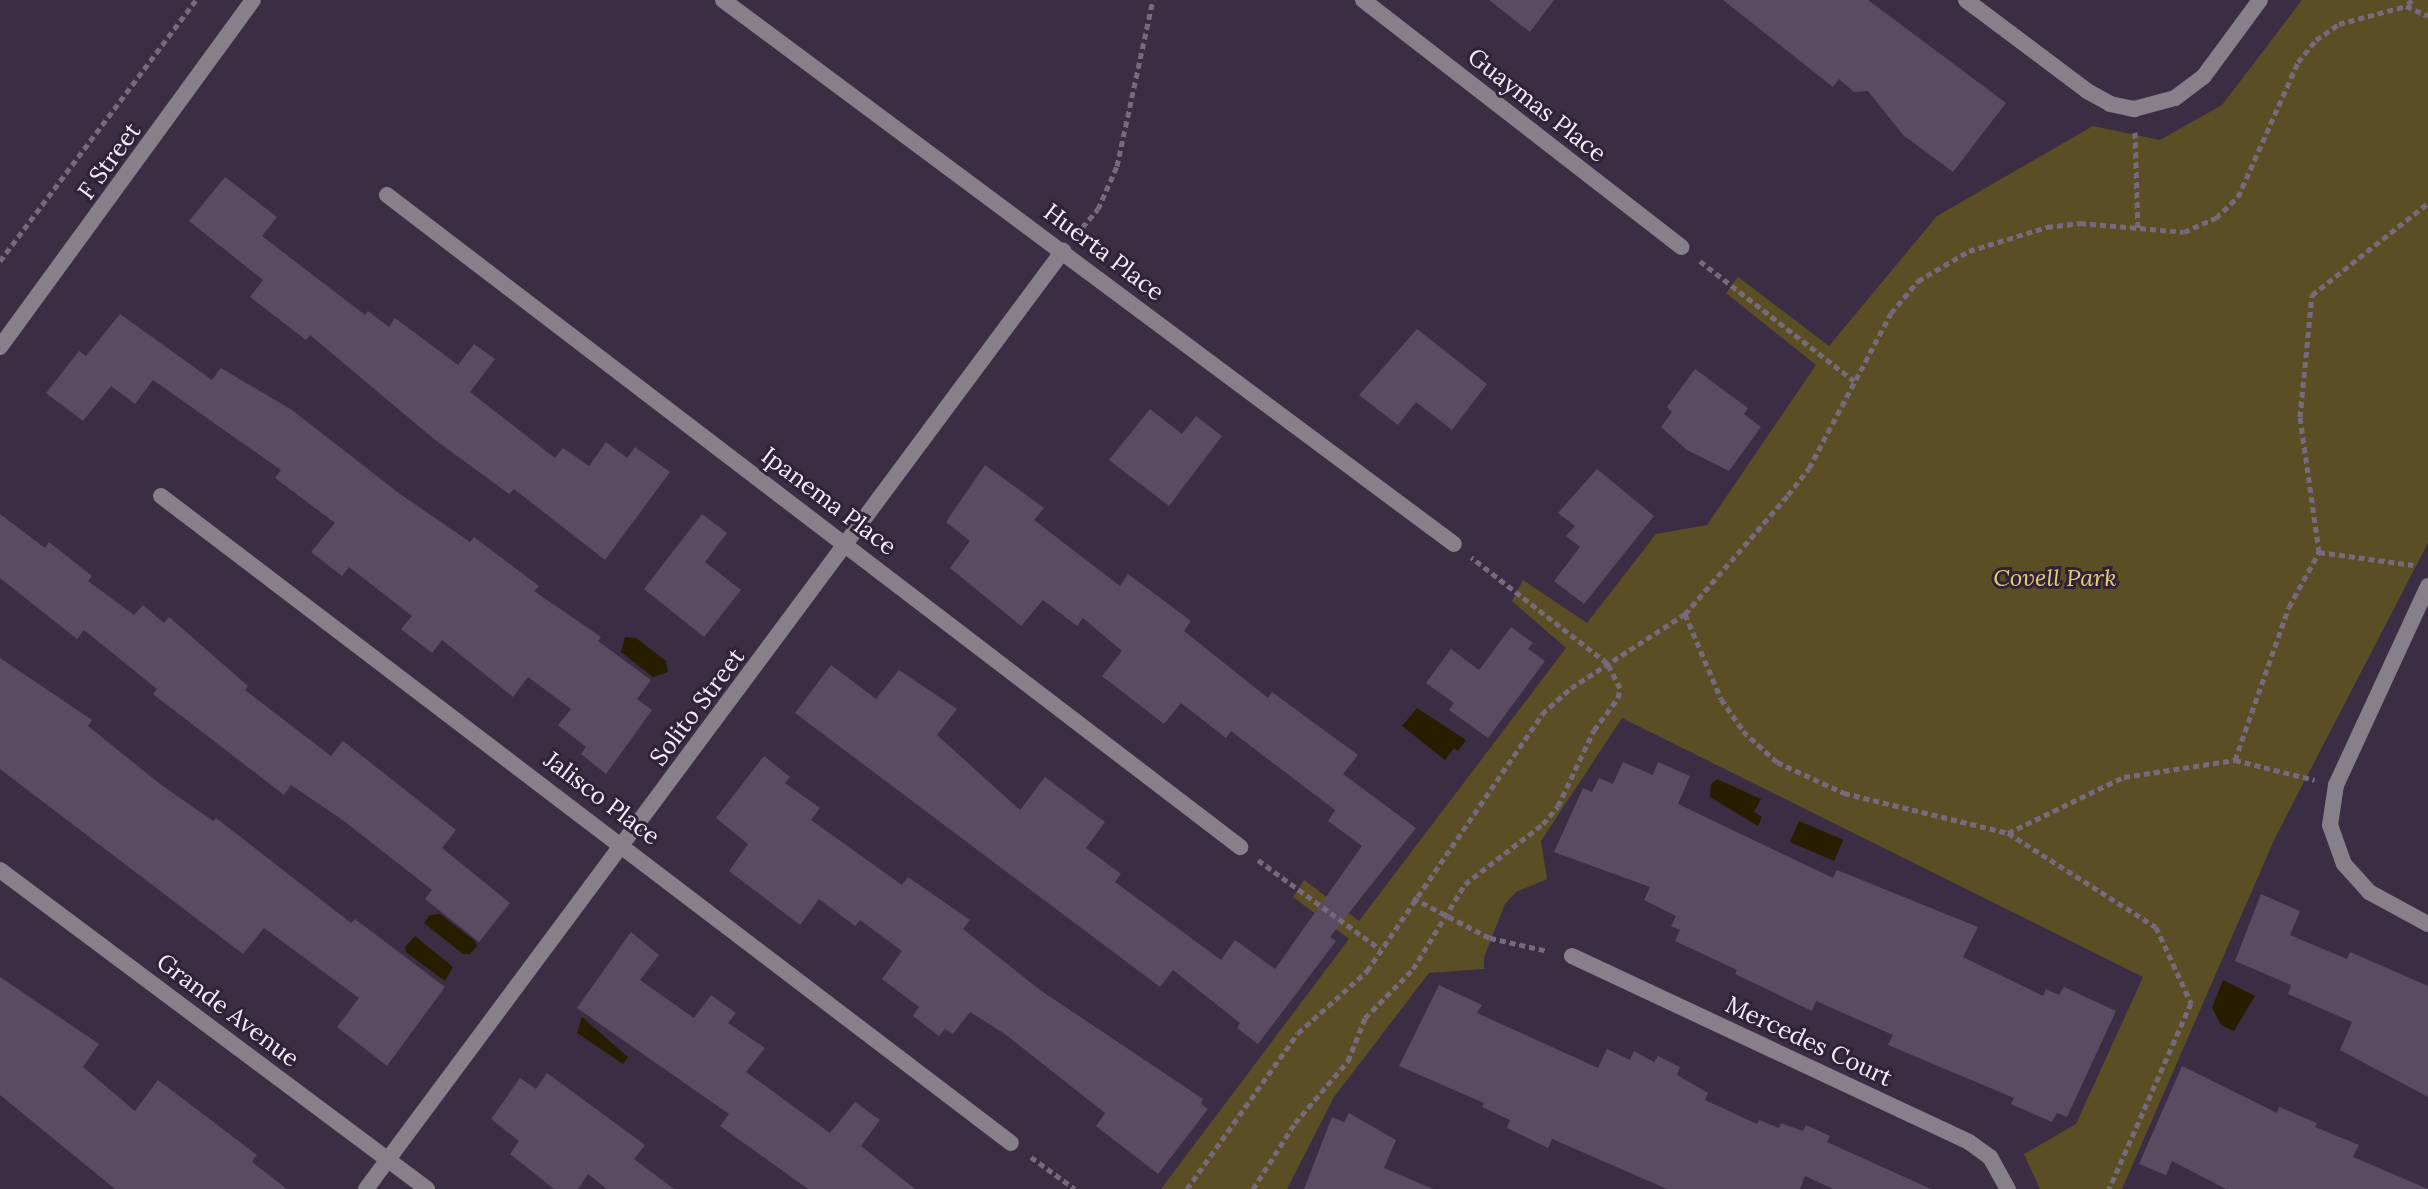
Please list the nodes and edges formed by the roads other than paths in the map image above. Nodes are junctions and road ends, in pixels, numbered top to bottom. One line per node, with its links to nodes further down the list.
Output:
1 (253, 0): 9 (street, F Street)
2 (723, 0): 8 (street, Huerta Place)
3 (1363, 0): 7 (street, Guaymas Place)
4 (1966, 0): 5 (street)
5 (2260, 0)
6 (387, 195): 12 (street, Ipanema Place)
7 (1682, 247)
8 (1063, 251): 11 (street, Huerta Place); 12 (street, Solito Street)
9 (0, 347)
10 (161, 496): 14 (street, Jalisco Place)
11 (1454, 544)
12 (848, 546): 14 (street, Solito Street); 15 (street, Ipanema Place)
13 (2428, 586): 17 (street)
14 (624, 844): 19 (street, Jalisco Place); 20 (street, Solito Street)
15 (1240, 847)
16 (0, 870): 20 (street, Grande Avenue)
17 (2428, 924)
18 (1572, 956): 23 (street, Mercedes Court)
19 (1011, 1143)
20 (389, 1160): 21 (street, Solito Street); 22 (street, Grande Avenue)
21 (366, 1189)
22 (427, 1189)
23 (2008, 1189)

